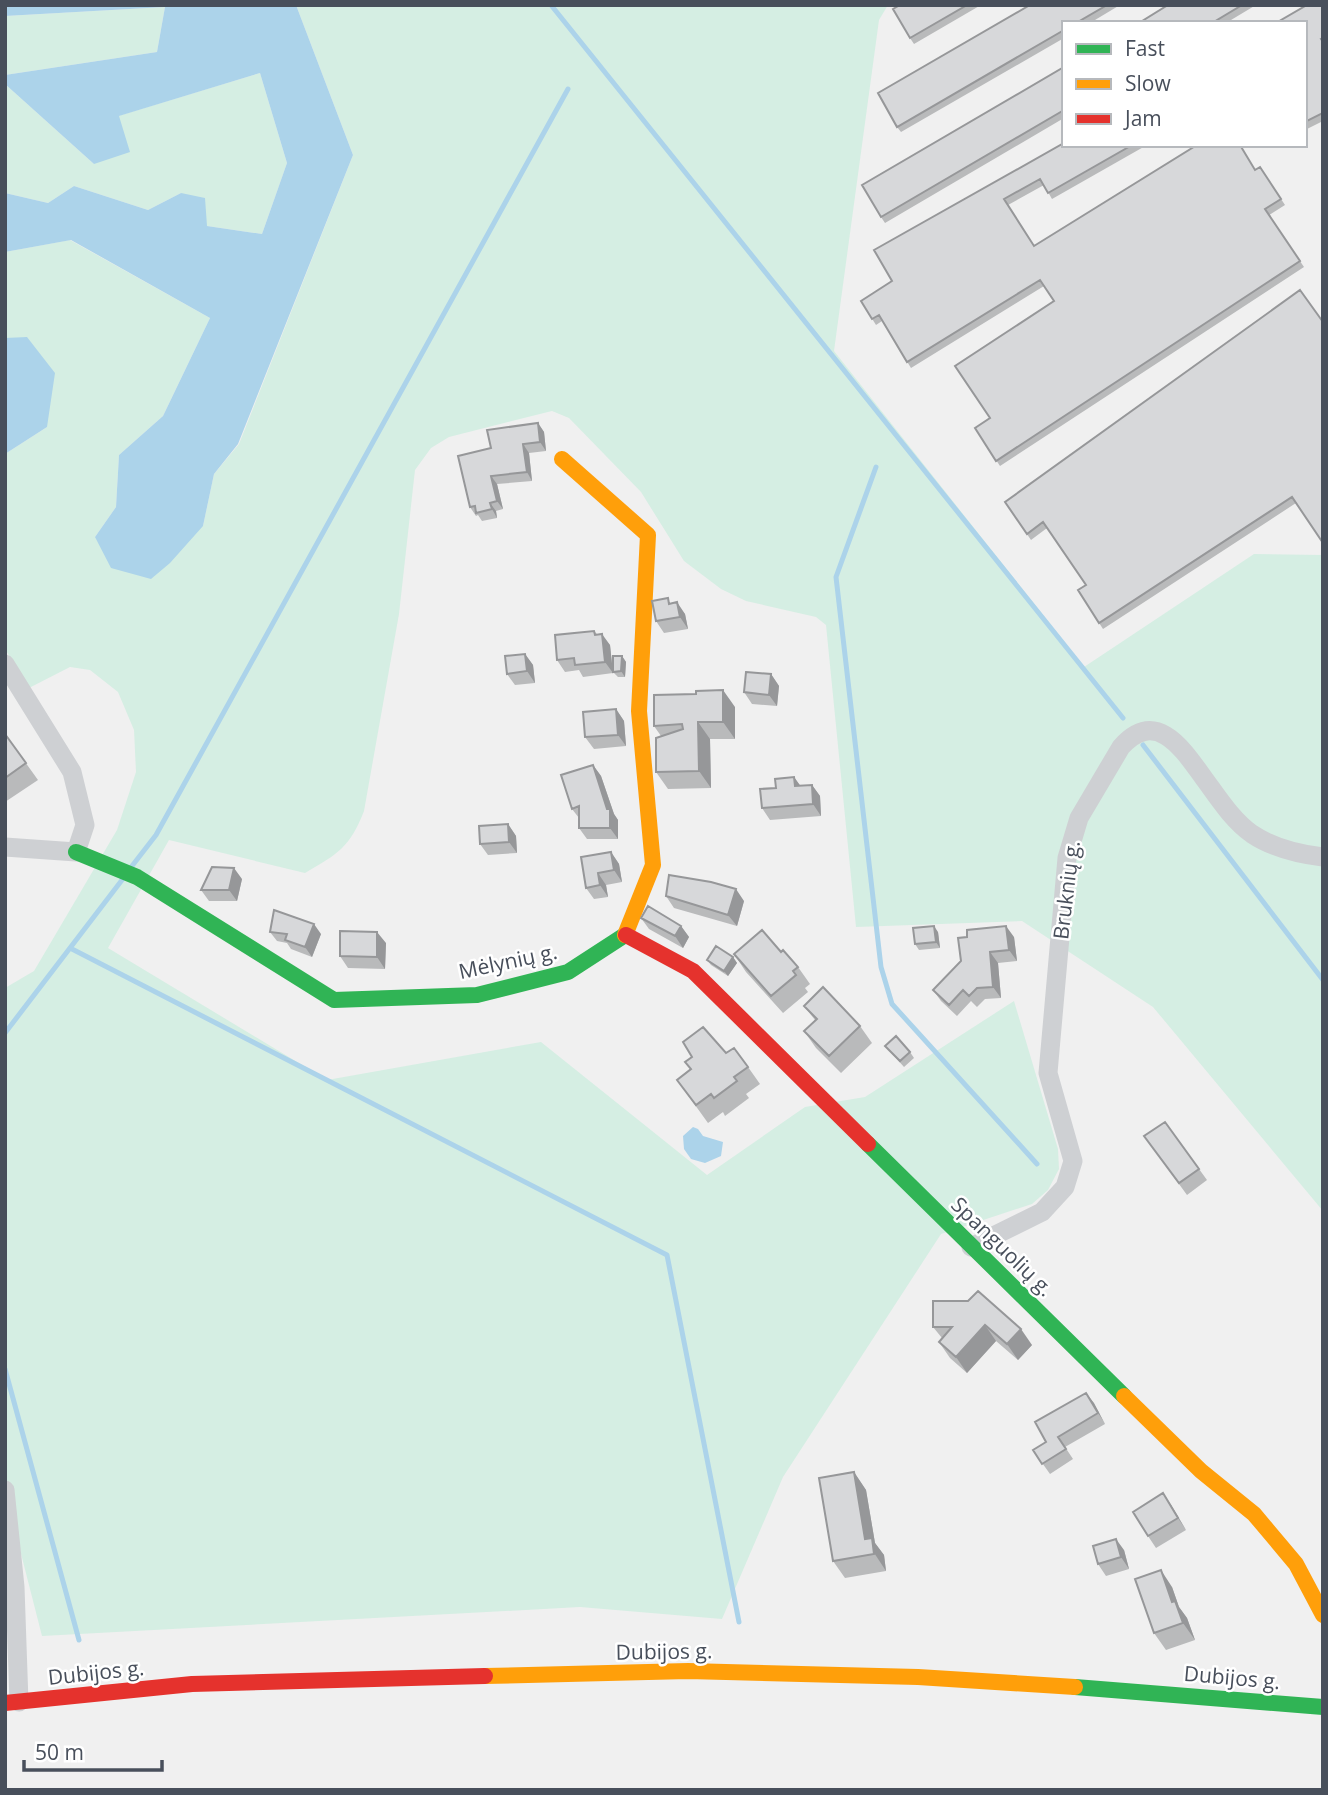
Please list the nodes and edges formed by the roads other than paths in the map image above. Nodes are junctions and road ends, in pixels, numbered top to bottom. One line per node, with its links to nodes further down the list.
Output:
1 (562, 459): 6 (street)
2 (5, 664): 4 (street)
3 (5, 847): 4 (street)
4 (76, 852): 6 (street, Mėlynių g.)
5 (1323, 857): 7 (street, Bruknių g.)
6 (626, 936): 7 (street, Spanguolių g.)
7 (971, 1247): 9 (street, Spanguolių g.)
8 (5, 1490): 10 (street)
9 (1323, 1615)
10 (12, 1702): 11 (street, Dubijos g.)
11 (1323, 1707)

